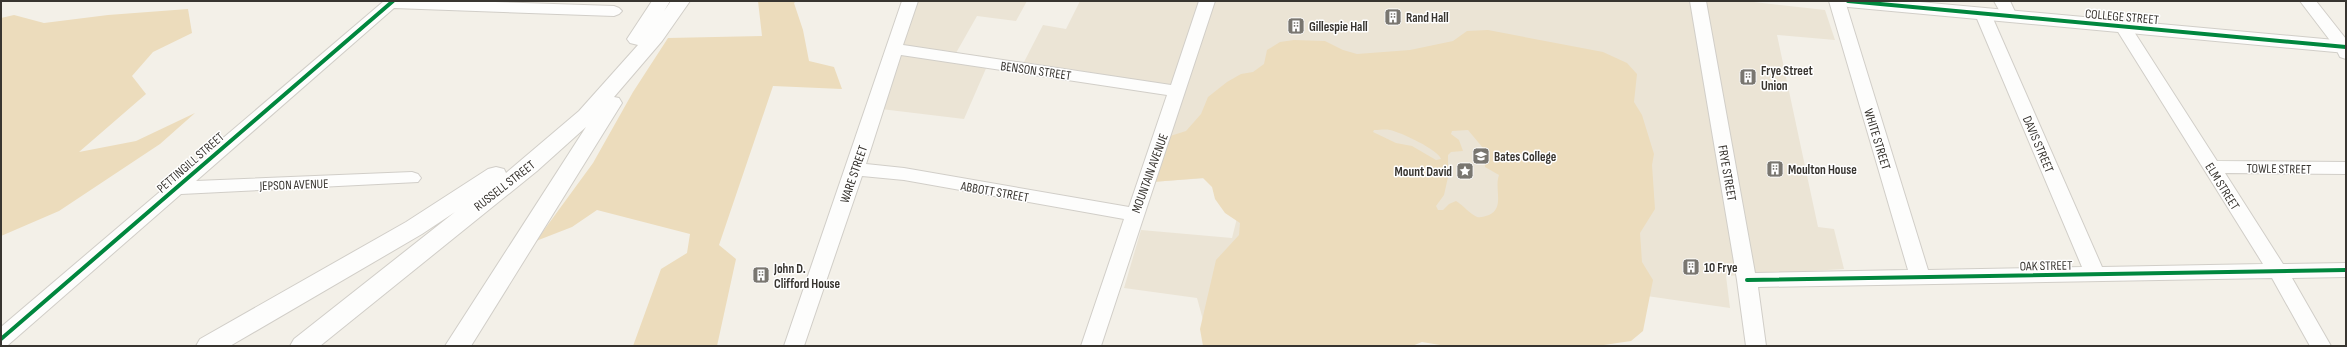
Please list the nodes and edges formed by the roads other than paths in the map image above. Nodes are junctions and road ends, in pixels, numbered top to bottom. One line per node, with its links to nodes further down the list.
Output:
1 (661, 1): 21 (main road, RUSSELL STREET)
2 (681, 1): 14 (main road, RUSSELL STREET)
3 (910, 1): 16 (street, WARE STREET)
4 (1207, 1): 17 (street, MOUNTAIN AVENUE)
5 (1698, 1): 29 (street, FRYE STREET)
6 (1837, 1): 28 (street, WHITE STREET)
7 (1848, 1): 12 (main road, COLLEGE STREET)
8 (2308, 1): 15 (street)
9 (392, 2): 11 (street); 23 (street, PETTINGILL STREET)
10 (2005, 9): 12 (main road, COLLEGE STREET); 13 (main road, COLLEGE STREET)
11 (614, 11)
12 (1983, 14): 27 (street, DAVIS STREET)
13 (2123, 26): 15 (main road, COLLEGE STREET); 18 (street, ELM STREET)
14 (655, 36): 33 (main road, RUSSELL STREET); 34 (main road)
15 (2345, 49)
16 (895, 50): 17 (street, BENSON STREET); 20 (street, WARE STREET)
17 (1177, 91): 24 (street, MOUNTAIN AVENUE)
18 (2212, 167): 19 (street, TOWLE STREET); 25 (street, ELM STREET)
19 (2346, 168)
20 (856, 169): 24 (street, ABBOTT STREET); 35 (street, WARE STREET)
21 (498, 172): 31 (main road); 32 (main road, RUSSELL STREET)
22 (412, 178): 23 (street, JEPSON AVENUE)
23 (175, 188): 30 (street, PETTINGILL STREET)
24 (1134, 214): 36 (street, MOUNTAIN AVENUE)
25 (2277, 270): 26 (street, OAK STREET); 27 (street, OAK STREET); 38 (street, ELM STREET)
26 (2346, 270)
27 (2095, 274): 28 (street, OAK STREET)
28 (1920, 276): 29 (street, OAK STREET)
29 (1747, 280): 37 (street, FRYE STREET)
30 (1, 339)
31 (209, 346)
32 (298, 346)
33 (303, 346)
34 (458, 346)
35 (794, 346)
36 (1091, 346)
37 (1756, 346)
38 (2321, 346)

